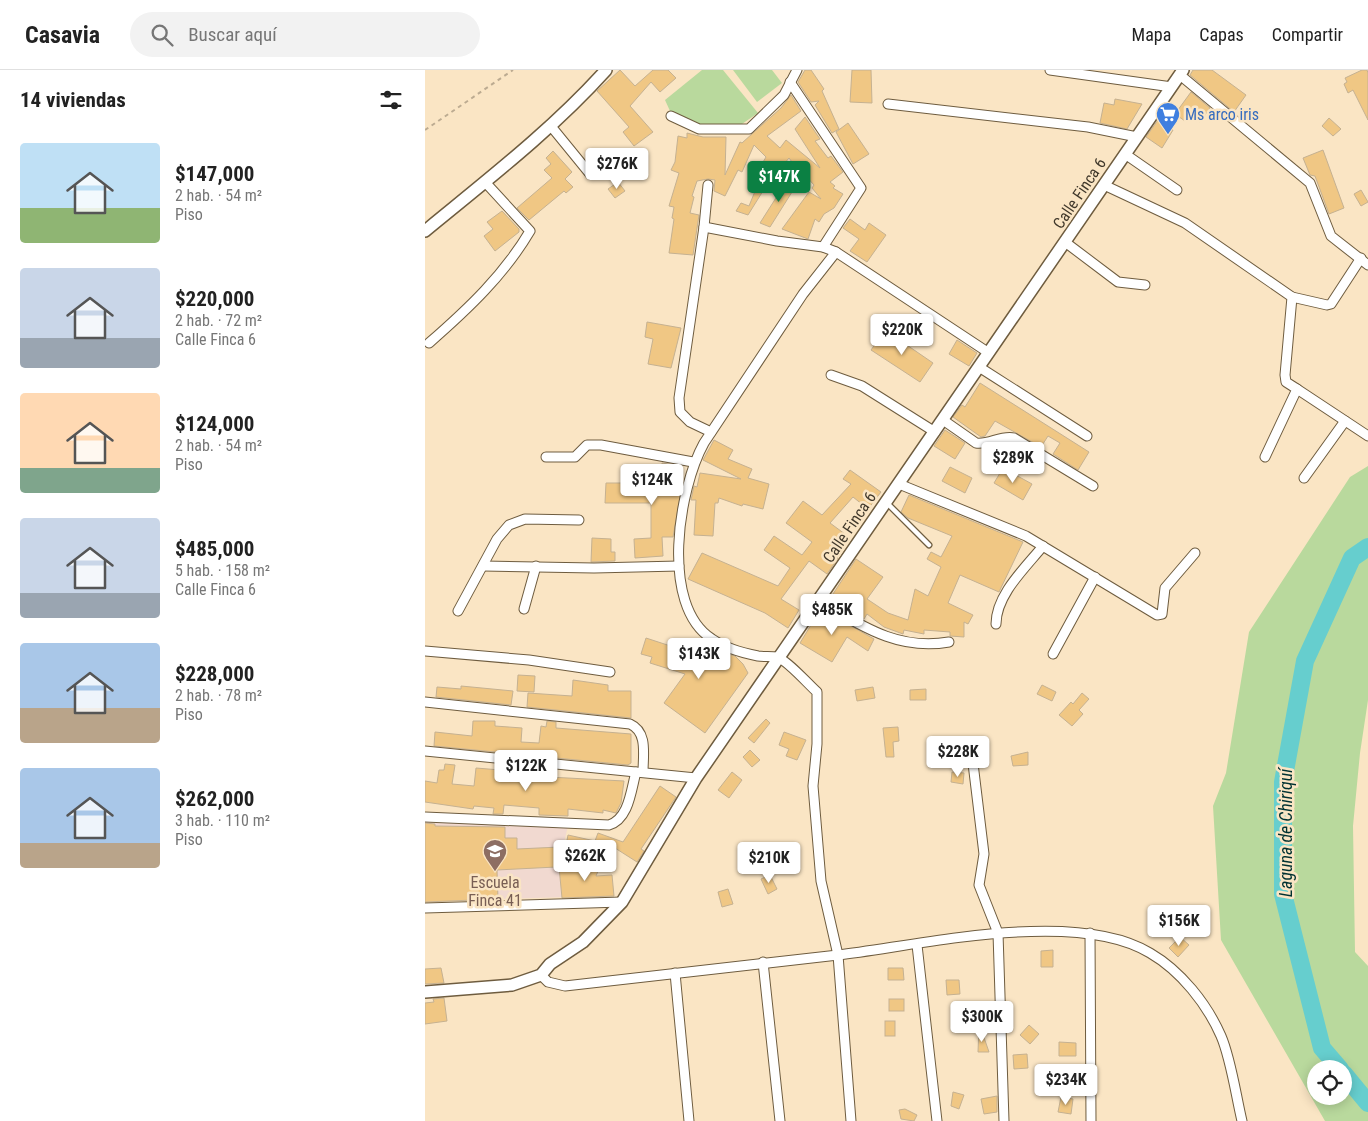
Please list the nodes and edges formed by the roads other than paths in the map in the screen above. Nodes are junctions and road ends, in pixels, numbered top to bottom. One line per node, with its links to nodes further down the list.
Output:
1 (606, 70): 9 (street)
2 (797, 70): 5 (street)
3 (1050, 70): 6 (street)
4 (1181, 73): 6 (street, Calle Finca 6); 22 (street)
5 (790, 82): 8 (street); 20 (street)
6 (1172, 87): 10 (street, Calle Finca 6)
7 (888, 104): 10 (street)
8 (671, 116)
9 (550, 125): 12 (street); 13 (street)
10 (1137, 137): 11 (street, Calle Finca 6)
11 (1125, 154): 15 (street, Calle Finca 6); 16 (street)
12 (590, 174)
13 (485, 182): 18 (street); 26 (street)
14 (708, 185): 17 (street)
15 (1104, 185): 19 (street, Calle Finca 6); 25 (street)
16 (1177, 190)
17 (704, 227): 20 (street); 33 (street)
18 (425, 231)
19 (1065, 242): 24 (street); 27 (street, Calle Finca 6)
20 (823, 247): 21 (street)
21 (836, 252): 27 (street); 33 (street)
22 (1361, 258): 23 (street); 25 (street)
23 (1368, 265)
24 (1145, 285)
25 (1292, 297): 30 (street)
26 (429, 342)
27 (989, 353): 28 (street, Calle Finca 6)
28 (979, 367): 31 (street, Calle Finca 6); 35 (street)
29 (831, 375): 34 (street)
30 (1297, 389): 32 (street); 38 (street)
31 (943, 420): 34 (street, Calle Finca 6); 42 (street)
32 (1345, 421): 36 (street); 40 (street)
33 (711, 432): 39 (street)
34 (935, 432): 41 (street, Calle Finca 6)
35 (1087, 436)
36 (1368, 436)
37 (546, 457): 39 (street)
38 (1265, 457)
39 (693, 462): 50 (street)
40 (1304, 478)
41 (899, 484): 43 (street, Calle Finca 6); 46 (street)
42 (1093, 486)
43 (886, 502): 45 (lane); 52 (street, Calle Finca 6)
44 (579, 520): 48 (street)
45 (929, 545)
46 (1043, 546): 51 (street); 55 (street)
47 (1195, 553): 51 (street)
48 (483, 566): 49 (street); 54 (street)
49 (536, 566): 50 (street); 53 (street)
50 (679, 566): 59 (street)
51 (1095, 577): 58 (street)
52 (819, 601): 56 (street); 59 (street, Calle Finca 6)
53 (524, 610)
54 (458, 611)
55 (996, 624)
56 (949, 642)
57 (425, 651): 60 (street)
58 (1053, 654)
59 (779, 658): 65 (street, Calle Finca 6); 72 (street)
60 (610, 672)
61 (425, 702): 64 (street)
62 (971, 747): 70 (street)
63 (425, 751): 64 (street)
64 (639, 772): 65 (street); 66 (street)
65 (696, 778): 67 (street, Calle Finca 6)
66 (425, 817)
67 (622, 902): 68 (street); 75 (street, Calle Finca 6)
68 (425, 908)
69 (1090, 933): 70 (street); 82 (street); 83 (street)
70 (998, 934): 71 (street); 81 (street)
71 (917, 945): 72 (street); 80 (street)
72 (838, 955): 73 (street); 79 (street)
73 (763, 962): 74 (street); 78 (street)
74 (675, 973): 75 (street); 77 (street)
75 (541, 975): 76 (street)
76 (425, 992)
77 (689, 1121)
78 (780, 1121)
79 (851, 1121)
80 (937, 1121)
81 (1004, 1121)
82 (1091, 1121)
83 (1242, 1121)

